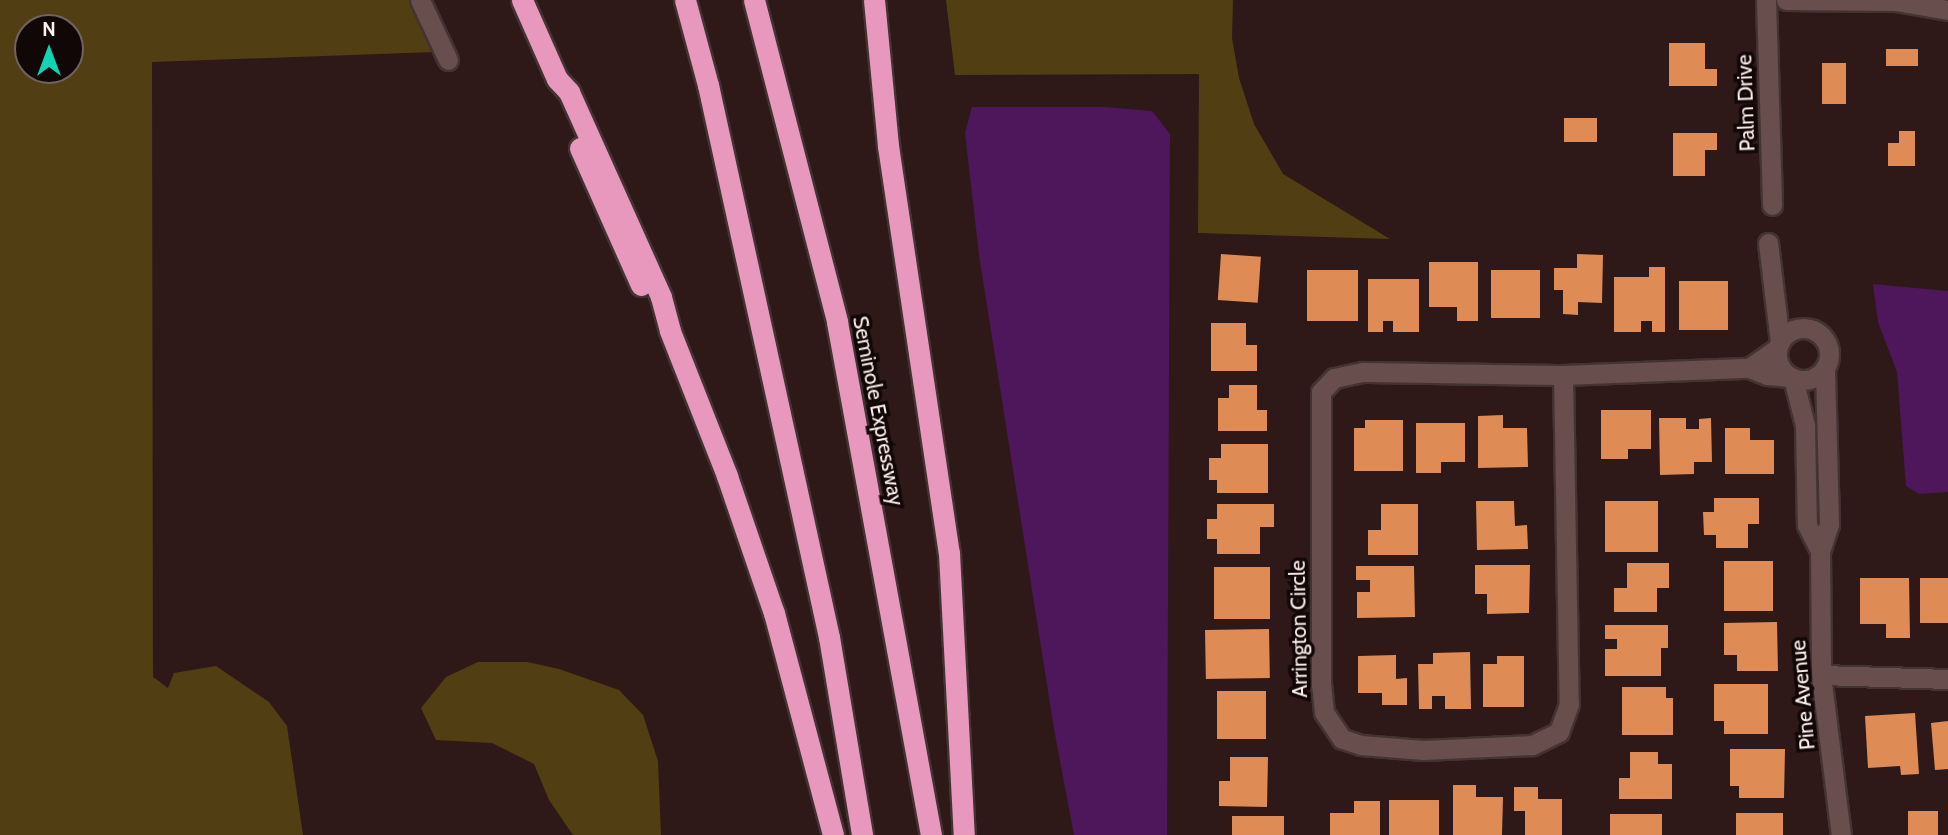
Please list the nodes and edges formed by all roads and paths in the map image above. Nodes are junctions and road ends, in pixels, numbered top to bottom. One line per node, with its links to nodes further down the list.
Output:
1 (420, 0): 9 (street)
2 (522, 0): 20 (highway)
3 (685, 0): 21 (highway)
4 (754, 0): 22 (highway, Seminole Expressway)
5 (874, 0): 23 (highway)
6 (1766, 0): 10 (street, Palm Drive)
7 (1786, 0): 8 (street)
8 (1948, 10)
9 (448, 60)
10 (1772, 205)
11 (1768, 243): 12 (street, Pine Avenue)
12 (1779, 345): 13 (street); 14 (street, Pine Avenue); 16 (street, Pine Avenue)
13 (1749, 368): 15 (street, Arrington Circle); 16 (street, Arrington Circle)
14 (1825, 370): 16 (street); 17 (street, Pine Avenue)
15 (1563, 375): 15 (street, Arrington Circle)
16 (1792, 378): 17 (street, Pine Avenue)
17 (1819, 551): 18 (street, Pine Avenue)
18 (1821, 675): 19 (street); 24 (street, Pine Avenue)
19 (1948, 679)
20 (834, 835)
21 (862, 835)
22 (931, 835)
23 (964, 835)
24 (1841, 835)

